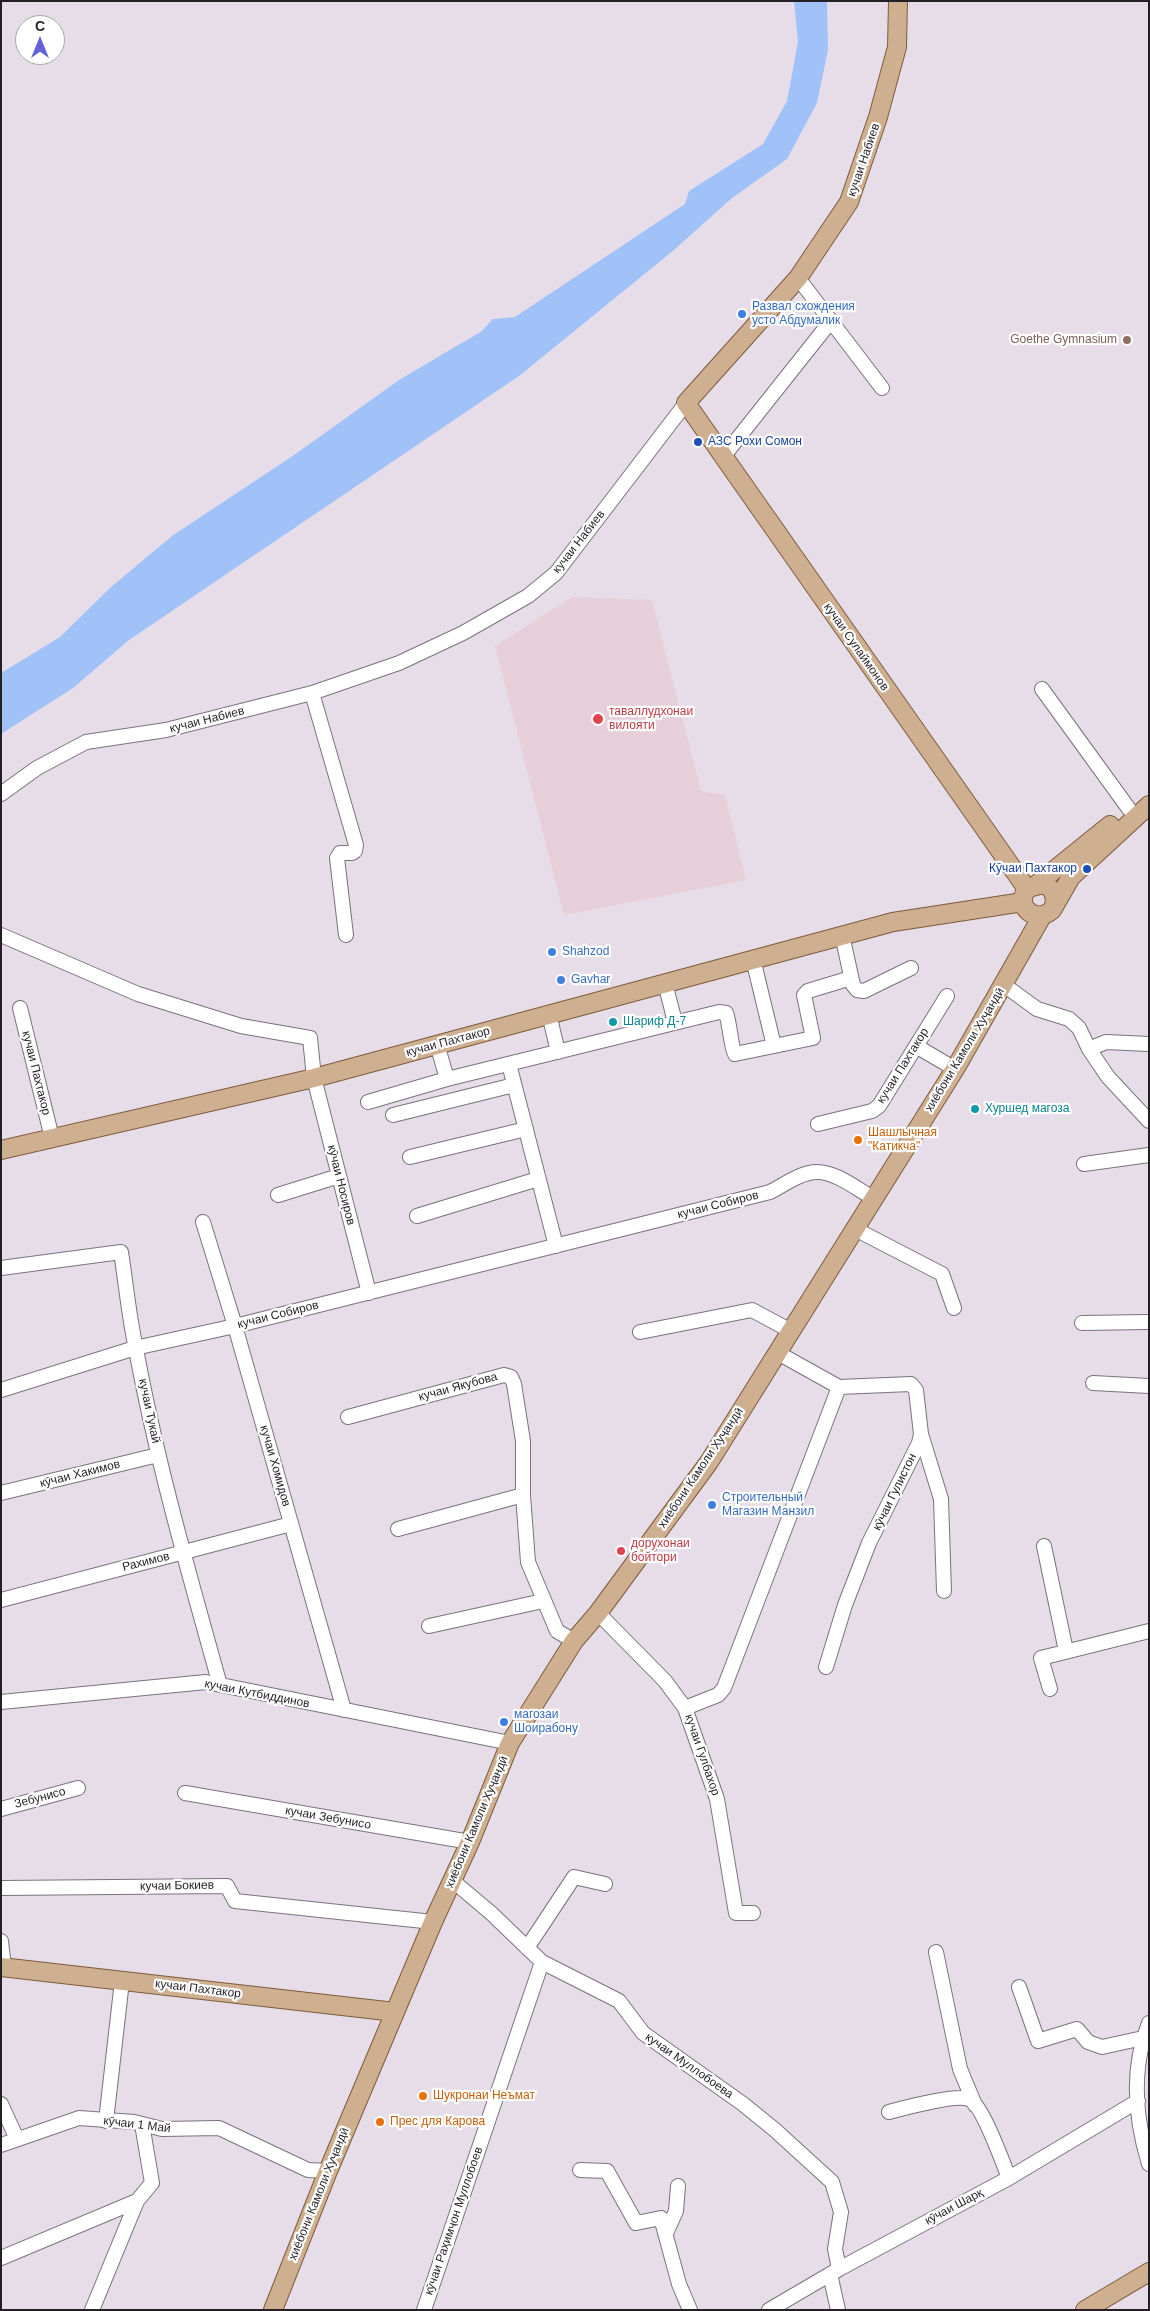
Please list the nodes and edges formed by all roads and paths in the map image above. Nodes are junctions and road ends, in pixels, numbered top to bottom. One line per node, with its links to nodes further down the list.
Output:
1 (898, 1): 2 (main road, кучаи Набиев)
2 (798, 278): 3 (street); 5 (main road, кучаи Набиев)
3 (831, 321): 4 (street); 6 (street)
4 (882, 388)
5 (686, 403): 6 (main road, кучаи Сулаймонов); 8 (street, кучаи Набиев)
6 (723, 457): 12 (main road, кучаи Сулаймонов)
7 (1042, 689): 11 (street)
8 (312, 693): 10 (street, кучаи Набиев); 15 (street)
9 (1149, 792): 11 (main road)
10 (1, 794)
11 (1138, 810): 12 (main road); 13 (main road, хиёбони Камоли Хуҷандӣ)
12 (1028, 896): 13 (main road); 13 (main road); 16 (main road, кучаи Пахтакор); 17 (main road)
13 (1048, 911): 17 (main road, хиёбони Камоли Хуҷандӣ)
14 (1, 935): 35 (street, кӯчаи Носиров)
15 (346, 935)
16 (842, 936): 18 (main road, кучаи Пахтакор); 20 (street)
17 (1028, 943): 22 (main road, хиёбони Камоли Хуҷандӣ)
18 (753, 959): 21 (main road, кучаи Пахтакор); 29 (street)
19 (911, 968): 20 (street)
20 (851, 978): 29 (street)
21 (665, 983): 25 (main road, кучаи Пахтакор); 26 (street)
22 (1004, 985): 31 (street); 34 (main road, хиёбони Камоли Хуҷандӣ)
23 (947, 996): 30 (street, кучаи Пахтакор)
24 (20, 1008): 43 (street, кучаи Пахтакор)
25 (548, 1014): 27 (main road, кучаи Пахтакор); 32 (street)
26 (675, 1022): 29 (street); 32 (street)
27 (437, 1044): 35 (main road, кучаи Пахтакор); 36 (street)
28 (1149, 1044): 31 (street)
29 (774, 1046)
30 (916, 1046): 34 (street); 41 (street, кучаи Пахтакор)
31 (1089, 1049): 40 (street)
32 (558, 1052): 33 (street)
33 (509, 1064): 36 (street); 37 (street)
34 (955, 1069): 51 (main road, хиёбони Камоли Хуҷандӣ)
35 (314, 1078): 43 (main road, кучаи Пахтакор); 48 (street, кӯчаи Носиров)
36 (447, 1079): 38 (street)
37 (514, 1085): 39 (street); 42 (street)
38 (368, 1102)
39 (393, 1115)
40 (1149, 1121)
41 (818, 1124)
42 (526, 1129): 46 (street); 49 (street)
43 (52, 1138): 44 (main road, кучаи Пахтакор)
44 (1, 1150)
45 (1149, 1155): 47 (street)
46 (410, 1158)
47 (1084, 1164)
48 (339, 1176): 50 (street); 57 (street, кӯчаи Носиров)
49 (538, 1179): 52 (street); 55 (street)
50 (278, 1195)
51 (873, 1198): 54 (main road, хиёбони Камоли Хуҷандӣ); 55 (street, кучаи Собиров)
52 (417, 1216)
53 (203, 1222): 61 (street, кучаи Хомидов)
54 (855, 1229): 58 (street); 62 (main road, хиёбони Камоли Хуҷандӣ)
55 (556, 1246): 57 (street, кучаи Собиров)
56 (1, 1268): 64 (street, кучаи Тукай)
57 (369, 1293): 61 (street, кучаи Собиров)
58 (954, 1308)
59 (1149, 1322): 60 (street)
60 (1082, 1323)
61 (235, 1326): 64 (street, кучаи Собиров); 75 (street, кучаи Хомидов)
62 (791, 1331): 63 (street); 65 (main road, хиёбони Камоли Хуҷандӣ)
63 (640, 1332)
64 (135, 1348): 69 (street, кучаи Собиров); 72 (street, кучаи Тукай)
65 (778, 1352): 67 (street); 82 (main road, хиёбони Камоли Хуҷандӣ)
66 (1093, 1383): 68 (street)
67 (839, 1386): 71 (street); 91 (street)
68 (1149, 1386)
69 (1, 1390)
70 (348, 1417): 74 (street, кучаи Якубова)
71 (921, 1434): 79 (street); 87 (street, кӯчаи Гулистон)
72 (158, 1455): 73 (street, кӯчаи Хакимов); 78 (street, кучаи Тукай)
73 (1, 1493)
74 (523, 1495): 76 (street); 81 (street, кучаи Якубова)
75 (291, 1524): 78 (street, Рахимов); 92 (street, кучаи Хомидов)
76 (398, 1529)
77 (1044, 1546): 86 (street)
78 (183, 1553): 80 (street, Рахимов); 88 (street, кучаи Тукай)
79 (944, 1591)
80 (1, 1600)
81 (543, 1601): 83 (street); 85 (street, кучаи Якубова)
82 (598, 1613): 85 (main road, хиёбони Камоли Хуҷандӣ); 91 (street, кучаи Гулбахор)
83 (430, 1626)
84 (1149, 1631): 86 (street)
85 (574, 1641): 93 (main road, хиёбони Камоли Хуҷандӣ)
86 (1066, 1652): 89 (street)
87 (826, 1667)
88 (220, 1685): 90 (street, кучаи Кутбиддинов); 92 (street, кучаи Кутбиддинов)
89 (1050, 1690)
90 (1, 1702)
91 (685, 1708): 101 (street, кучаи Гулбахор)
92 (344, 1710): 93 (street, кучаи Кутбиддинов)
93 (510, 1743): 97 (main road, хиёбони Камоли Хуҷандӣ)
94 (78, 1788): 96 (street, Зебунисо)
95 (185, 1794): 97 (street, кучаи Зебунисо)
96 (1, 1809)
97 (470, 1842): 98 (main road, хиёбони Камоли Хуҷандӣ)
98 (452, 1882): 102 (main road, хиёбони Камоли Хуҷандӣ); 104 (street, кучаи Муллобоева)
99 (605, 1884): 104 (street)
100 (1, 1888): 102 (street, кучаи Бокиев)
101 (753, 1913)
102 (434, 1922): 110 (main road, хиёбони Камоли Хуҷандӣ)
103 (1, 1941): 107 (street)
104 (527, 1948): 106 (street, кучаи Муллобоева)
105 (936, 1952): 115 (street)
106 (542, 1962): 130 (street, кучаи Муллобоева); 134 (street, кӯчаи Раҳимҷон Муллобоев)
107 (3, 1967): 108 (main road, кучаи Пахтакор)
108 (122, 1980): 110 (main road, кучаи Пахтакор); 118 (street)
109 (1019, 1987): 112 (street)
110 (395, 2012): 124 (main road, хиёбони Камоли Хуҷандӣ)
111 (1149, 2023): 112 (street)
112 (1143, 2038): 113 (street)
113 (1138, 2101): 117 (street); 125 (street, кӯчаи Шарқ)
114 (1, 2104): 120 (street)
115 (975, 2105): 116 (street); 125 (street)
116 (889, 2112)
117 (1144, 2116): 122 (street)
118 (106, 2121): 119 (street, кӯчаи 1 Май); 120 (street, кӯчаи 1 Май)
119 (142, 2124): 124 (street, кӯчаи 1 Май); 127 (street)
120 (17, 2139): 121 (street, кӯчаи 1 Май)
121 (1, 2145)
122 (1149, 2164)
123 (580, 2170): 128 (street)
124 (328, 2171): 133 (main road, хиёбони Камоли Хуҷандӣ)
125 (1009, 2178): 130 (street, кӯчаи Шарқ)
126 (678, 2186): 128 (street)
127 (137, 2201): 129 (street); 132 (street)
128 (666, 2233): 135 (street)
129 (1, 2258)
130 (834, 2271): 136 (street, кӯчаи Шарқ); 137 (street, кучаи Муллобоева)
131 (1149, 2272): 138 (main road)
132 (92, 2310)
133 (274, 2310)
134 (424, 2310)
135 (690, 2310)
136 (769, 2310)
137 (838, 2310)
138 (1085, 2310)

